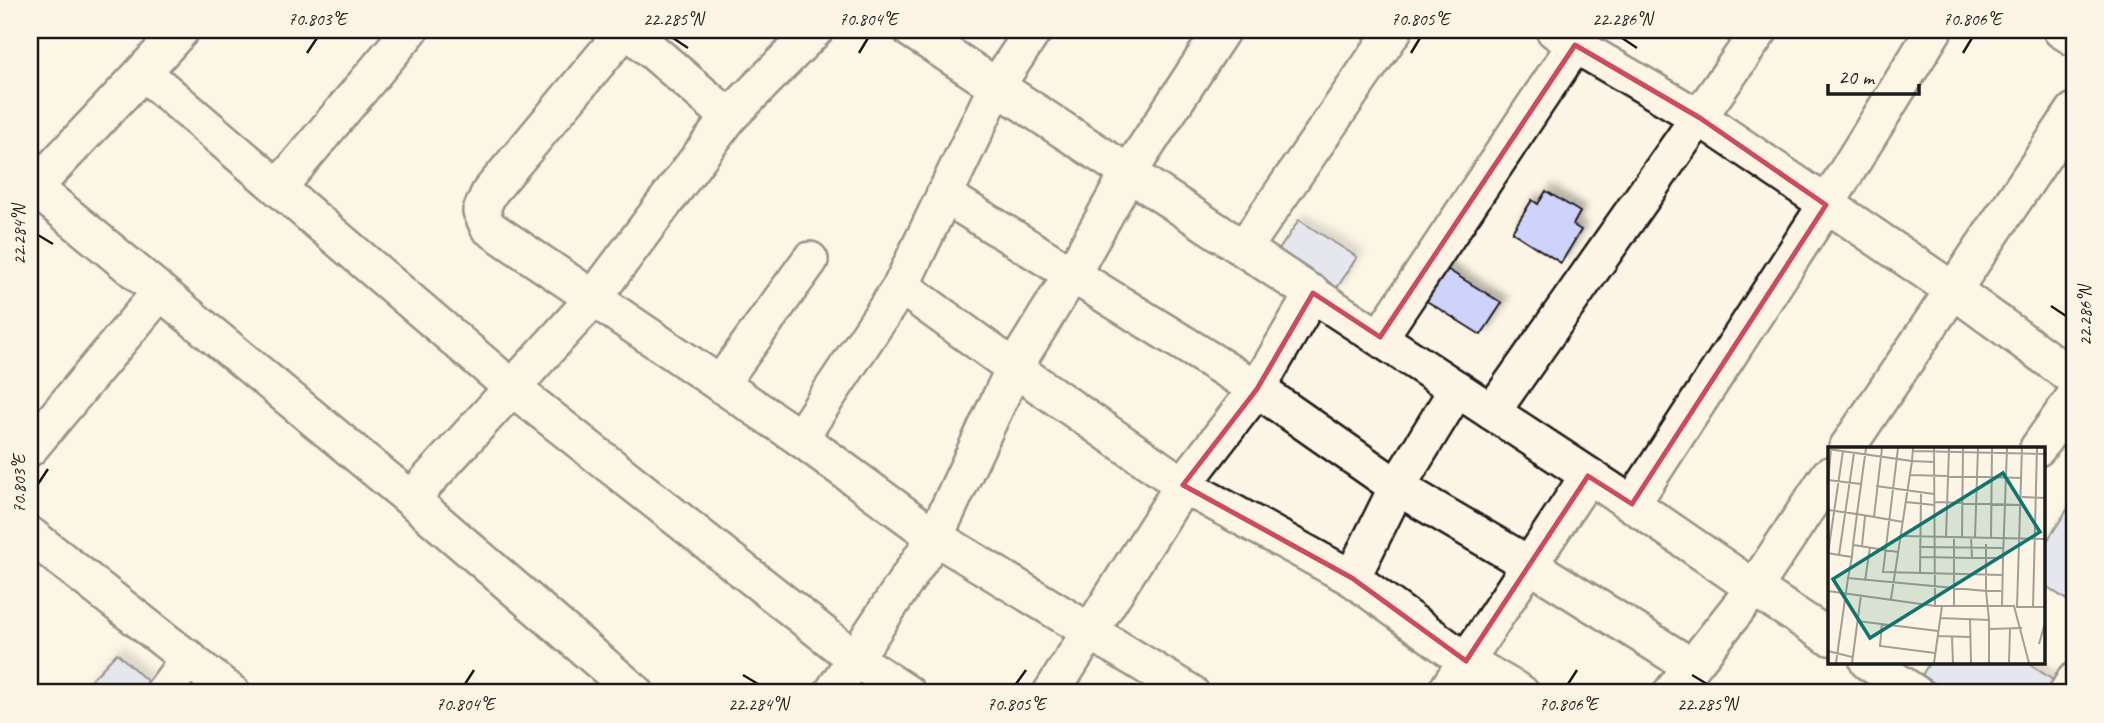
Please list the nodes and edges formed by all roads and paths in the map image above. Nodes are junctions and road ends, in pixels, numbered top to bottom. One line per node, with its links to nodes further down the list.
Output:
1 (181, 30): 14 (street)
2 (410, 30): 20 (street)
3 (626, 30): 17 (street); 31 (street)
4 (815, 30): 17 (street)
5 (911, 30): 15 (street)
6 (1034, 30): 15 (street)
7 (1223, 30): 19 (street)
8 (1394, 30): 24 (street)
9 (1760, 30): 18 (street)
10 (1934, 30): 23 (street)
11 (2062, 30): 13 (street)
12 (1572, 35): 18 (street); 32 (street)
13 (2074, 38)
14 (143, 72): 20 (street); 21 (street)
15 (997, 85): 19 (street); 22 (street)
16 (2074, 111): 28 (street)
17 (729, 117): 31 (street)
18 (1700, 118): 23 (street); 40 (street)
19 (1128, 174): 24 (street); 26 (street)
20 (279, 187): 36 (street)
21 (31, 188): 29 (street)
22 (944, 195): 26 (street); 27 (street)
23 (1826, 205): 28 (street); 50 (street)
24 (1244, 248): 30 (street)
25 (810, 260): 35 (street)
26 (1072, 274): 33 (street); 37 (street)
27 (901, 286): 33 (street); 41 (street)
28 (1953, 290): 34 (street); 42 (street)
29 (160, 292): 44 (street); 49 (street)
30 (1313, 293): 32 (street); 37 (street)
31 (592, 300): 35 (street); 36 (street)
32 (1380, 337): 38 (street)
33 (1014, 368): 47 (street); 52 (street)
34 (2074, 378)
35 (720, 384): 41 (street)
36 (511, 387): 49 (street); 59 (street)
37 (1257, 389): 47 (street); 48 (street)
38 (1457, 389): 40 (street); 48 (street)
39 (2074, 397): 43 (street)
40 (1492, 412): 45 (street)
41 (800, 438): 52 (street)
42 (1848, 447)
43 (2039, 447)
44 (30, 448)
45 (1588, 476): 50 (street); 53 (street)
46 (1828, 477): 55 (street)
47 (1183, 485): 54 (street); 56 (street)
48 (1397, 487): 53 (street); 54 (street)
49 (411, 499): 66 (street)
50 (1632, 504): 55 (street)
51 (30, 535): 58 (street)
52 (935, 537): 56 (street); 59 (street)
53 (1530, 565): 60 (street); 62 (street)
54 (1352, 578): 60 (street)
55 (1754, 588): 57 (street); 62 (street)
56 (1092, 632): 69 (street); 70 (street)
57 (1828, 636)
58 (189, 658): 64 (street); 65 (street)
59 (854, 658): 67 (street); 68 (street)
60 (1466, 661): 71 (street); 72 (street)
61 (1877, 672): 73 (street)
62 (1681, 679)
63 (2074, 681): 74 (street)
64 (163, 693)
65 (232, 693)
66 (636, 693)
67 (832, 693)
68 (907, 693)
69 (1051, 693)
70 (1191, 693)
71 (1445, 693)
72 (1521, 693)
73 (1915, 693)
74 (2067, 693)

